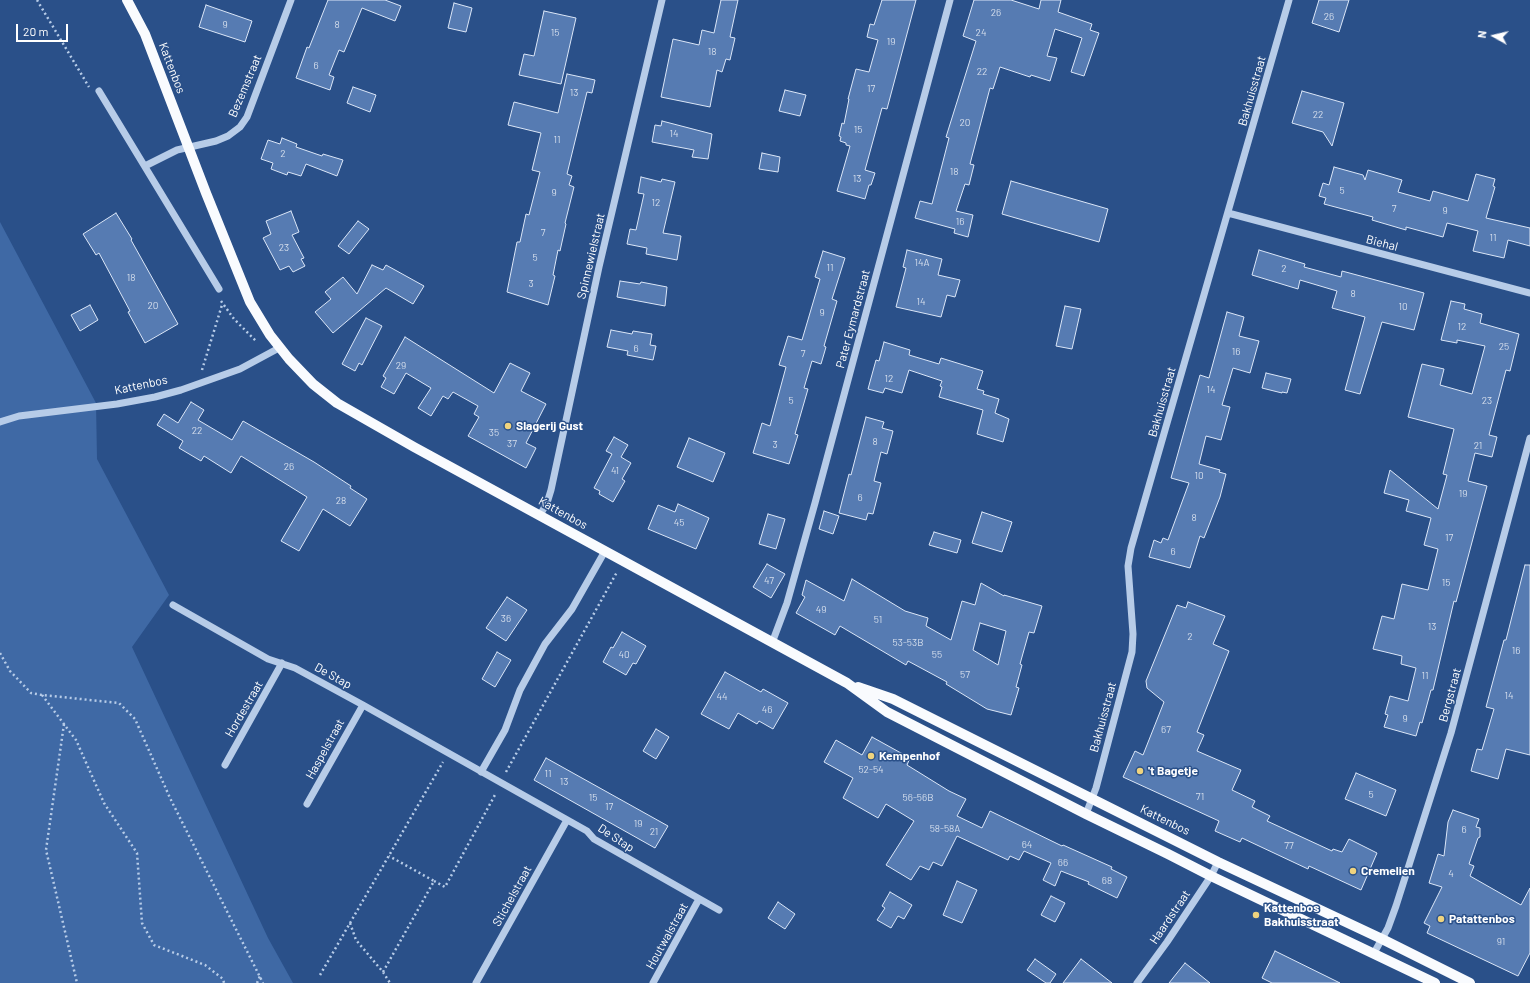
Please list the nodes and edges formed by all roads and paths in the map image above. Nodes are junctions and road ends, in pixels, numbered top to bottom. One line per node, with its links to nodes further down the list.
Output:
1 (127, 0): 7 (main road, Kattenbos)
2 (291, 0): 7 (street, Bezemstraat)
3 (662, 0): 17 (street, Spinnewielstraat)
4 (950, 0): 21 (street, Pater Eymardstraat)
5 (1289, 0): 9 (street, Bakhuisstraat)
6 (99, 91): 8 (street)
7 (188, 148): 8 (street); 13 (main road, Kattenbos)
8 (145, 166): 10 (street)
9 (1228, 213): 11 (street, Biehal); 32 (street, Bakhuisstraat)
10 (220, 290)
11 (1530, 293)
12 (223, 304): 14 (path)
13 (279, 348): 14 (street, Kattenbos); 17 (main road, Kattenbos)
14 (198, 384): 15 (street, Kattenbos)
15 (0, 422)
16 (1530, 438): 43 (street, Bergstraat)
17 (540, 515): 18 (main road, Kattenbos)
18 (605, 551): 19 (main road, Kattenbos); 30 (street)
19 (623, 561): 21 (main road, Kattenbos); 31 (path)
20 (173, 605): 23 (street, De Stap)
21 (772, 642): 24 (main road, Kattenbos)
22 (0, 653): 25 (path)
23 (282, 663): 26 (street, De Stap); 29 (street, Hordestraat)
24 (847, 683): 32 (main road, Kattenbos); 34 (main road, Kattenbos)
25 (42, 695): 27 (path); 47 (path)
26 (363, 705): 28 (street, De Stap); 33 (street, Haspelstraat)
27 (64, 724): 48 (path); 49 (path)
28 (448, 753): 30 (street, De Stap); 36 (path)
29 (225, 765)
30 (481, 772): 31 (street, De Stap)
31 (502, 783): 35 (street, De Stap); 39 (path)
32 (1092, 799): 34 (street, Bakhuisstraat); 37 (main road, Kattenbos)
33 (307, 804)
34 (1086, 814): 38 (main road, Kattenbos)
35 (567, 820): 40 (street, De Stap); 53 (street, Stichelstraat)
36 (389, 856): 39 (path); 42 (path)
37 (1218, 862): 38 (street, Haardstraat); 43 (main road, Kattenbos)
38 (1211, 876): 44 (main road, Kattenbos); 55 (street, Haardstraat)
39 (434, 881): 45 (path)
40 (700, 899): 41 (street, De Stap); 54 (street, Houtwalstraat)
41 (719, 910)
42 (350, 923): 45 (path); 46 (path)
43 (1382, 939): 44 (street, Bergstraat); 57 (main road, Kattenbos)
44 (1374, 953): 56 (main road, Kattenbos)
45 (383, 972): 52 (path)
46 (320, 975)
47 (260, 976): 50 (path); 51 (path)
48 (77, 983)
49 (224, 983)
50 (257, 983)
51 (264, 983)
52 (390, 983)
53 (476, 983)
54 (653, 983)
55 (1137, 983)
56 (1435, 983)
57 (1470, 983)

